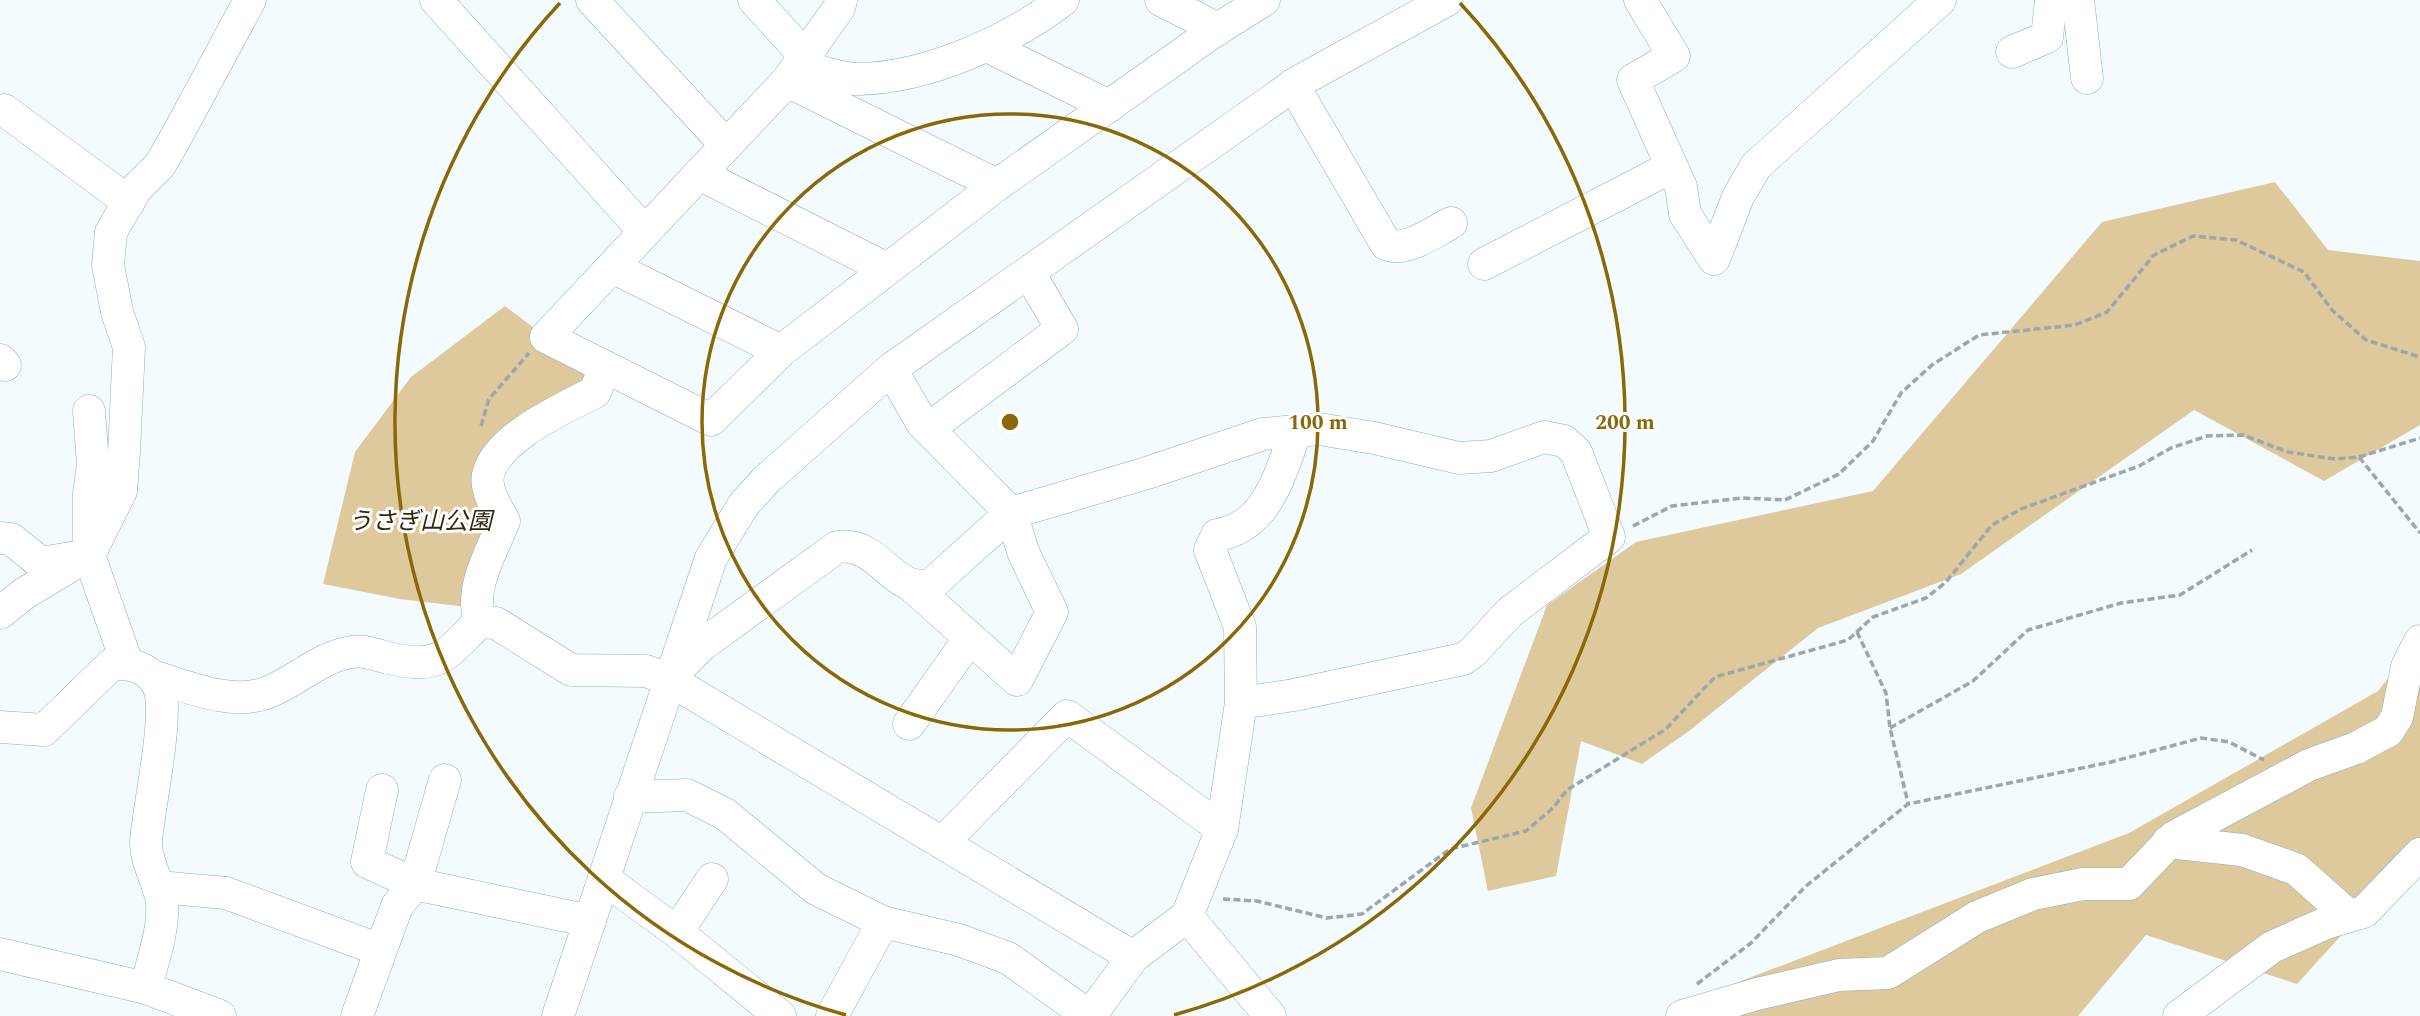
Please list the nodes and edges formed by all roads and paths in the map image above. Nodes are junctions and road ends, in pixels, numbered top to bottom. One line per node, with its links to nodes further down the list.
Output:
1 (436, 0): 28 (street)
2 (592, 0): 22 (street)
3 (754, 0): 17 (street)
4 (841, 0): 17 (street)
5 (1063, 0): 15 (street)
6 (1161, 0): 14 (street)
7 (1264, 0): 14 (street)
8 (1447, 0): 19 (street)
9 (1640, 0): 23 (street)
10 (1940, 0): 23 (street)
11 (2051, 0): 16 (street)
12 (2078, 0): 18 (street)
13 (241, 4): 26 (street)
14 (1218, 29): 20 (street)
15 (987, 46): 17 (street); 20 (street)
16 (2012, 52)
17 (798, 68): 22 (street); 25 (street)
18 (2087, 78)
19 (1293, 85): 27 (street); 32 (street)
20 (1109, 106): 25 (street)
21 (4, 110): 26 (street)
22 (726, 145): 24 (street)
23 (1671, 167): 29 (street)
24 (699, 174): 28 (street); 31 (street)
25 (998, 185): 31 (street)
26 (129, 202): 49 (street)
27 (1451, 223)
28 (644, 231): 30 (street)
29 (1484, 264)
30 (612, 267): 33 (street); 34 (street)
31 (887, 270): 34 (street)
32 (1029, 273): 37 (street); 40 (street)
33 (546, 337): 36 (street); 39 (path)
34 (781, 351): 36 (street)
35 (2420, 357): 46 (path)
36 (605, 367): 52 (street)
37 (891, 369): 40 (street); 57 (street)
38 (89, 411): 49 (street)
39 (481, 426)
40 (928, 429): 44 (street)
41 (1296, 431): 44 (street); 46 (street); 58 (street)
42 (2420, 438): 43 (path)
43 (2359, 457): 45 (path); 53 (path)
44 (1012, 513): 50 (street); 54 (street)
45 (2420, 533)
46 (1609, 537): 58 (street)
47 (0, 538): 49 (street)
48 (2252, 551): 61 (path)
49 (89, 555): 51 (street); 56 (street)
50 (912, 586): 54 (street); 57 (street)
51 (0, 612)
52 (480, 622): 56 (street); 57 (street)
53 (1857, 632): 61 (path); 75 (path)
54 (969, 639): 59 (street)
55 (2420, 641): 63 (street)
56 (139, 670): 60 (street); 74 (street)
57 (668, 679): 65 (street); 68 (street)
58 (1241, 703): 67 (street)
59 (909, 724)
60 (0, 727)
61 (1890, 728): 66 (path)
62 (444, 780): 73 (street)
63 (2276, 784): 66 (path); 69 (street)
64 (382, 790): 73 (street)
65 (630, 797): 71 (street); 79 (street)
66 (1908, 804): 85 (path)
67 (1222, 829): 68 (street); 76 (street)
68 (943, 842): 83 (street)
69 (2168, 842): 77 (street); 85 (street)
70 (2420, 854): 77 (street)
71 (604, 879): 78 (street); 80 (street)
72 (712, 879): 80 (street)
73 (415, 884): 78 (street); 81 (street)
74 (158, 887): 81 (street); 84 (street)
75 (1220, 899)
76 (1187, 916): 83 (street); 92 (street)
77 (2349, 916): 93 (street)
78 (590, 921): 88 (street)
79 (883, 922): 90 (street); 91 (street)
80 (677, 932): 89 (street)
81 (380, 950): 87 (street)
82 (0, 954): 84 (street)
83 (1133, 957): 91 (street)
84 (146, 988): 86 (street)
85 (1685, 1004)
86 (220, 1016)
87 (357, 1016)
88 (558, 1016)
89 (780, 1016)
90 (832, 1016)
91 (1089, 1016)
92 (1270, 1016)
93 (2179, 1016)

